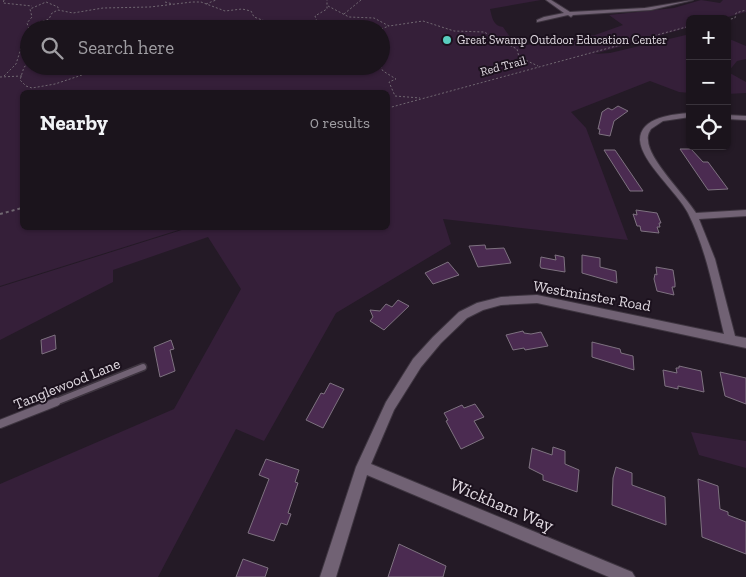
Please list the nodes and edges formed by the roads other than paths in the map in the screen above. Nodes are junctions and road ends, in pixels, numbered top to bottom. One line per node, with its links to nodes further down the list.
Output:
1 (548, 0): 3 (street)
2 (691, 0): 3 (street)
3 (571, 15): 4 (street)
4 (538, 21)
5 (686, 116): 9 (street)
6 (731, 117): 7 (street)
7 (746, 118)
8 (746, 213): 9 (street)
9 (693, 216): 10 (street)
10 (731, 340): 11 (street, Westminster Road); 14 (street, Westminster Road)
11 (746, 343)
12 (143, 367): 13 (lane, Tanglewood Lane)
13 (0, 424)
14 (363, 467): 15 (street, Westminster Road); 16 (street, Wickham Way)
15 (328, 577)
16 (627, 577)

